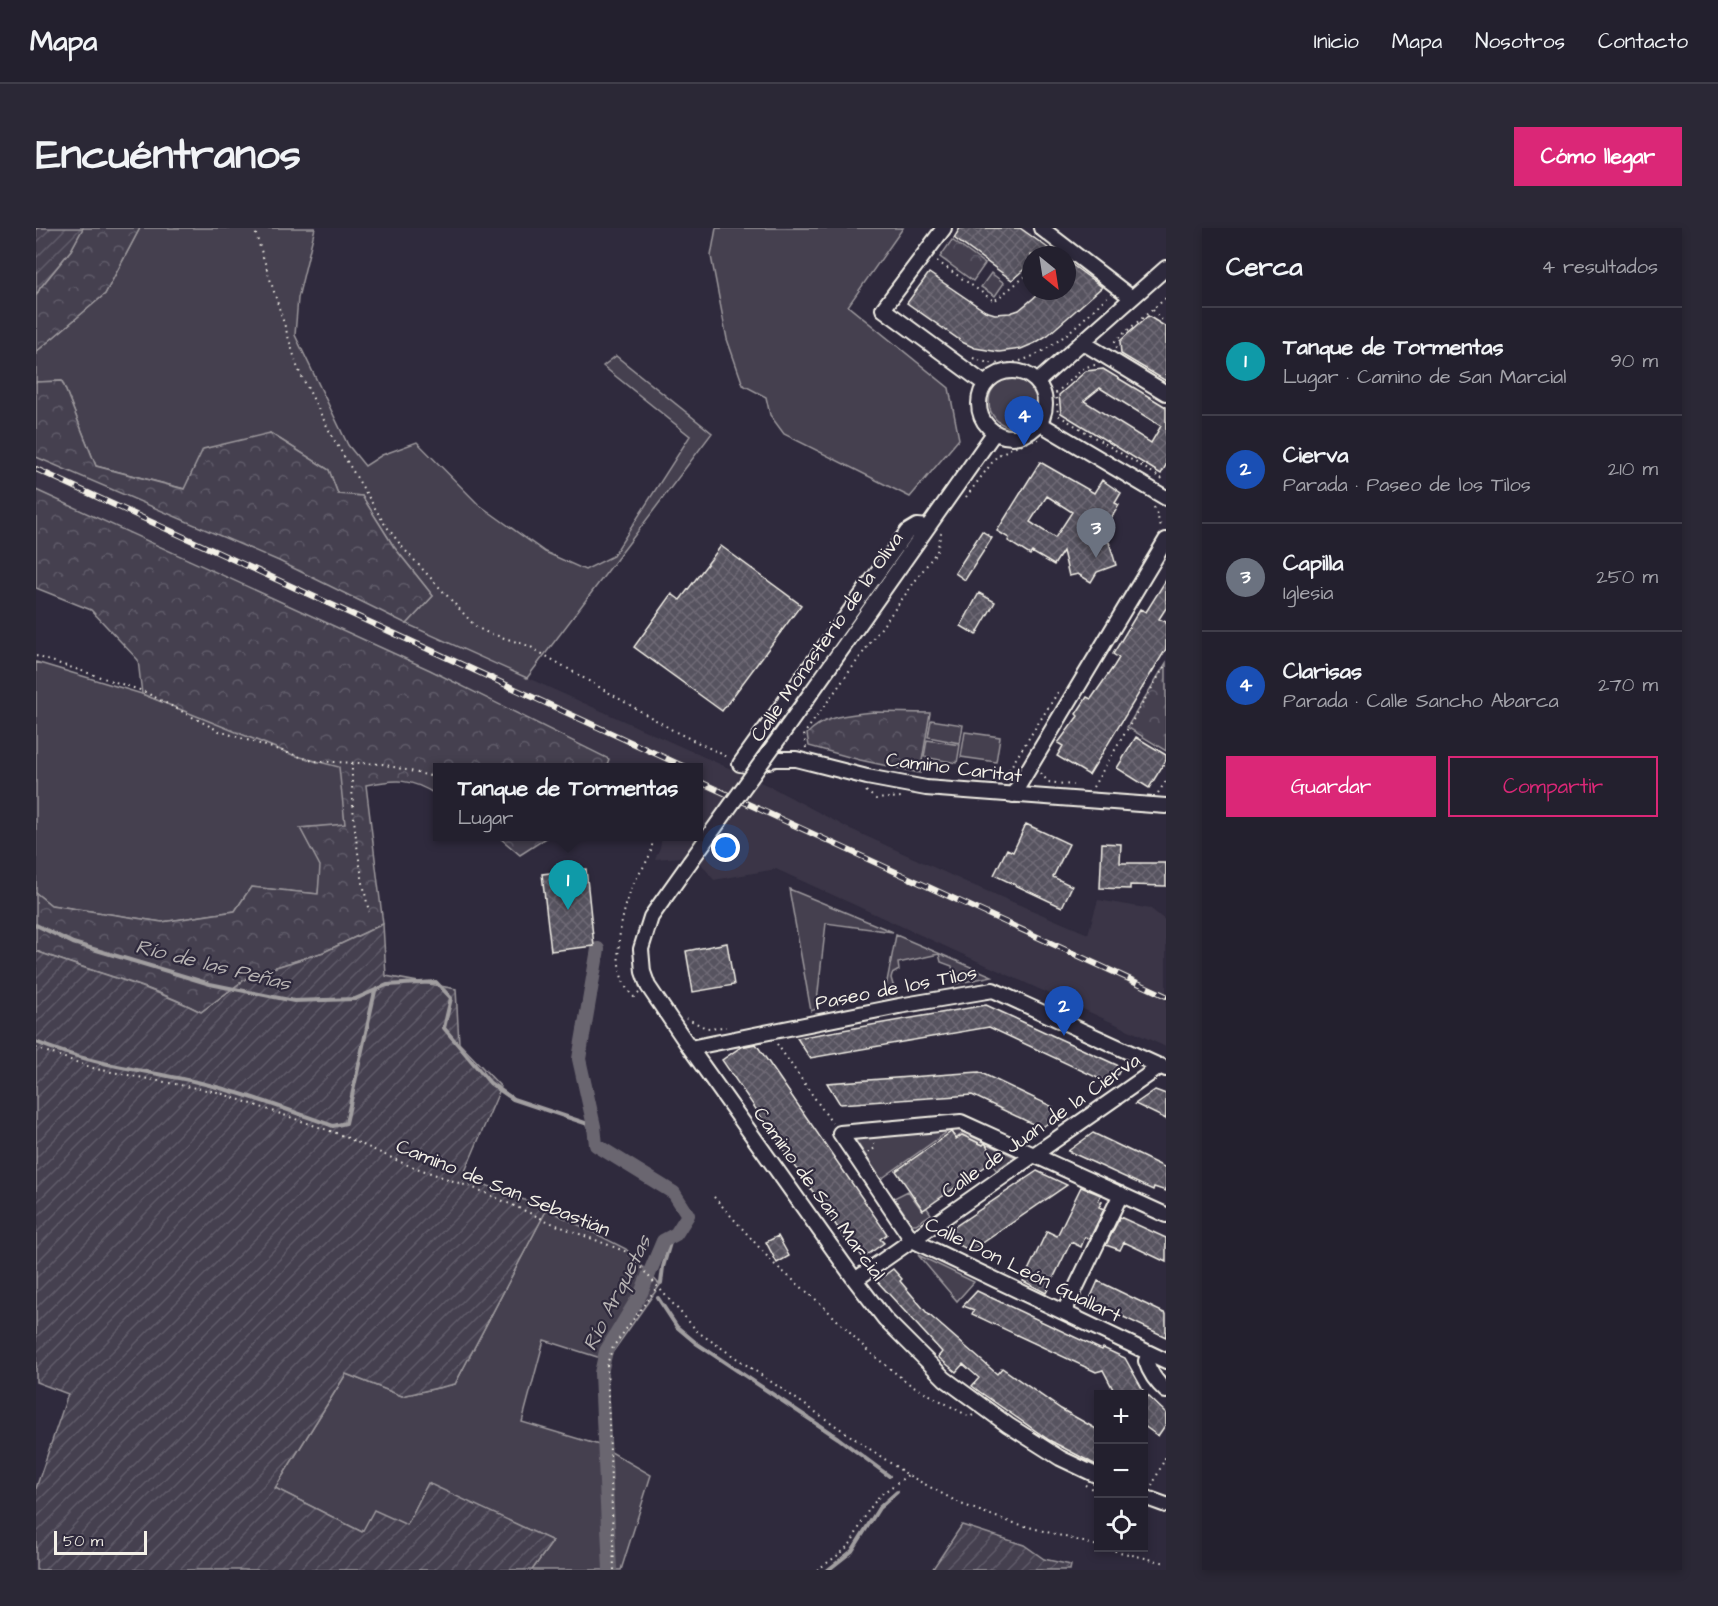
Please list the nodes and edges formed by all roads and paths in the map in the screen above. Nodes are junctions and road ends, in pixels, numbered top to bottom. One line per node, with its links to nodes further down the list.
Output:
1 (254, 228): 33 (path)
2 (944, 228): 17 (street)
3 (1041, 228): 8 (street)
4 (936, 261): 6 (path)
5 (1166, 268): 8 (street)
6 (1022, 279)
7 (1115, 290): 13 (path)
8 (1132, 298): 12 (street)
9 (1166, 298): 10 (path)
10 (1152, 309): 11 (path); 14 (path)
11 (1166, 322)
12 (1082, 342): 16 (street); 18 (street)
13 (967, 355)
14 (1119, 356)
15 (1103, 364): 22 (path)
16 (1037, 382): 17 (street); 19 (street)
17 (985, 384): 20 (street)
18 (1166, 393)
19 (1039, 423): 20 (street); 23 (street)
20 (994, 432): 26 (street, Calle Monasterio de la Oliva)
21 (1040, 438): 24 (path)
22 (1166, 481)
23 (1166, 498)
24 (962, 502)
25 (1151, 505): 27 (path)
26 (934, 532): 31 (path); 33 (street); 44 (street, Calle Monasterio de la Oliva, bridge)
27 (1163, 536): 41 (street)
28 (36, 656): 32 (path)
29 (1166, 664): 39 (path)
30 (1060, 689): 37 (path)
31 (806, 748)
32 (352, 763): 35 (path); 45 (path)
33 (740, 764): 41 (street, Camino Caritat)
34 (1040, 772): 38 (path)
35 (433, 777)
36 (1166, 781): 40 (path)
37 (987, 782)
38 (1082, 786)
39 (1093, 787)
40 (1158, 794)
41 (1013, 795): 42 (street, Camino Caritat)
42 (1166, 806)
43 (652, 841): 46 (path)
44 (690, 862): 46 (street, Camino de San Marcial)
45 (369, 912)
46 (648, 986): 51 (street, Camino de San Marcial)
47 (679, 1012): 48 (path)
48 (736, 1025)
49 (777, 1044): 53 (path)
50 (36, 1048): 62 (path, Camino de San Sebastián)
51 (690, 1048): 52 (street, Paseo de los Tilos); 61 (street, Camino de San Marcial)
52 (1163, 1067): 55 (street, Calle de Juan de la Cierva)
53 (838, 1130): 55 (street); 60 (street, Calle Don León Guallart)
54 (874, 1142): 56 (path)
55 (1033, 1154): 57 (street); 60 (street, Calle de Juan de la Cierva)
56 (863, 1156)
57 (1120, 1194): 59 (street); 63 (street)
58 (714, 1197): 67 (path)
59 (1166, 1215)
60 (912, 1240): 61 (street, Calle de Juan de la Cierva); 63 (street, Calle Don León Guallart)
61 (855, 1280): 67 (street, Camino de San Marcial)
62 (657, 1287): 70 (path, Camino de San Sebastián); 77 (path)
63 (1064, 1312): 64 (street, Calle Don León Guallart)
64 (1149, 1353): 65 (street, Calle Don León Guallart); 66 (street)
65 (1166, 1361)
66 (1166, 1391)
67 (987, 1410): 69 (street, Camino de San Marcial)
68 (1166, 1456): 71 (path)
69 (1094, 1474)
70 (908, 1475): 74 (path, Camino de San Sebastián); 78 (path)
71 (1148, 1492)
72 (1148, 1495): 73 (street)
73 (1166, 1506)
74 (1094, 1545)
75 (1120, 1552): 76 (path)
76 (1166, 1563)
77 (614, 1570)
78 (817, 1570)

